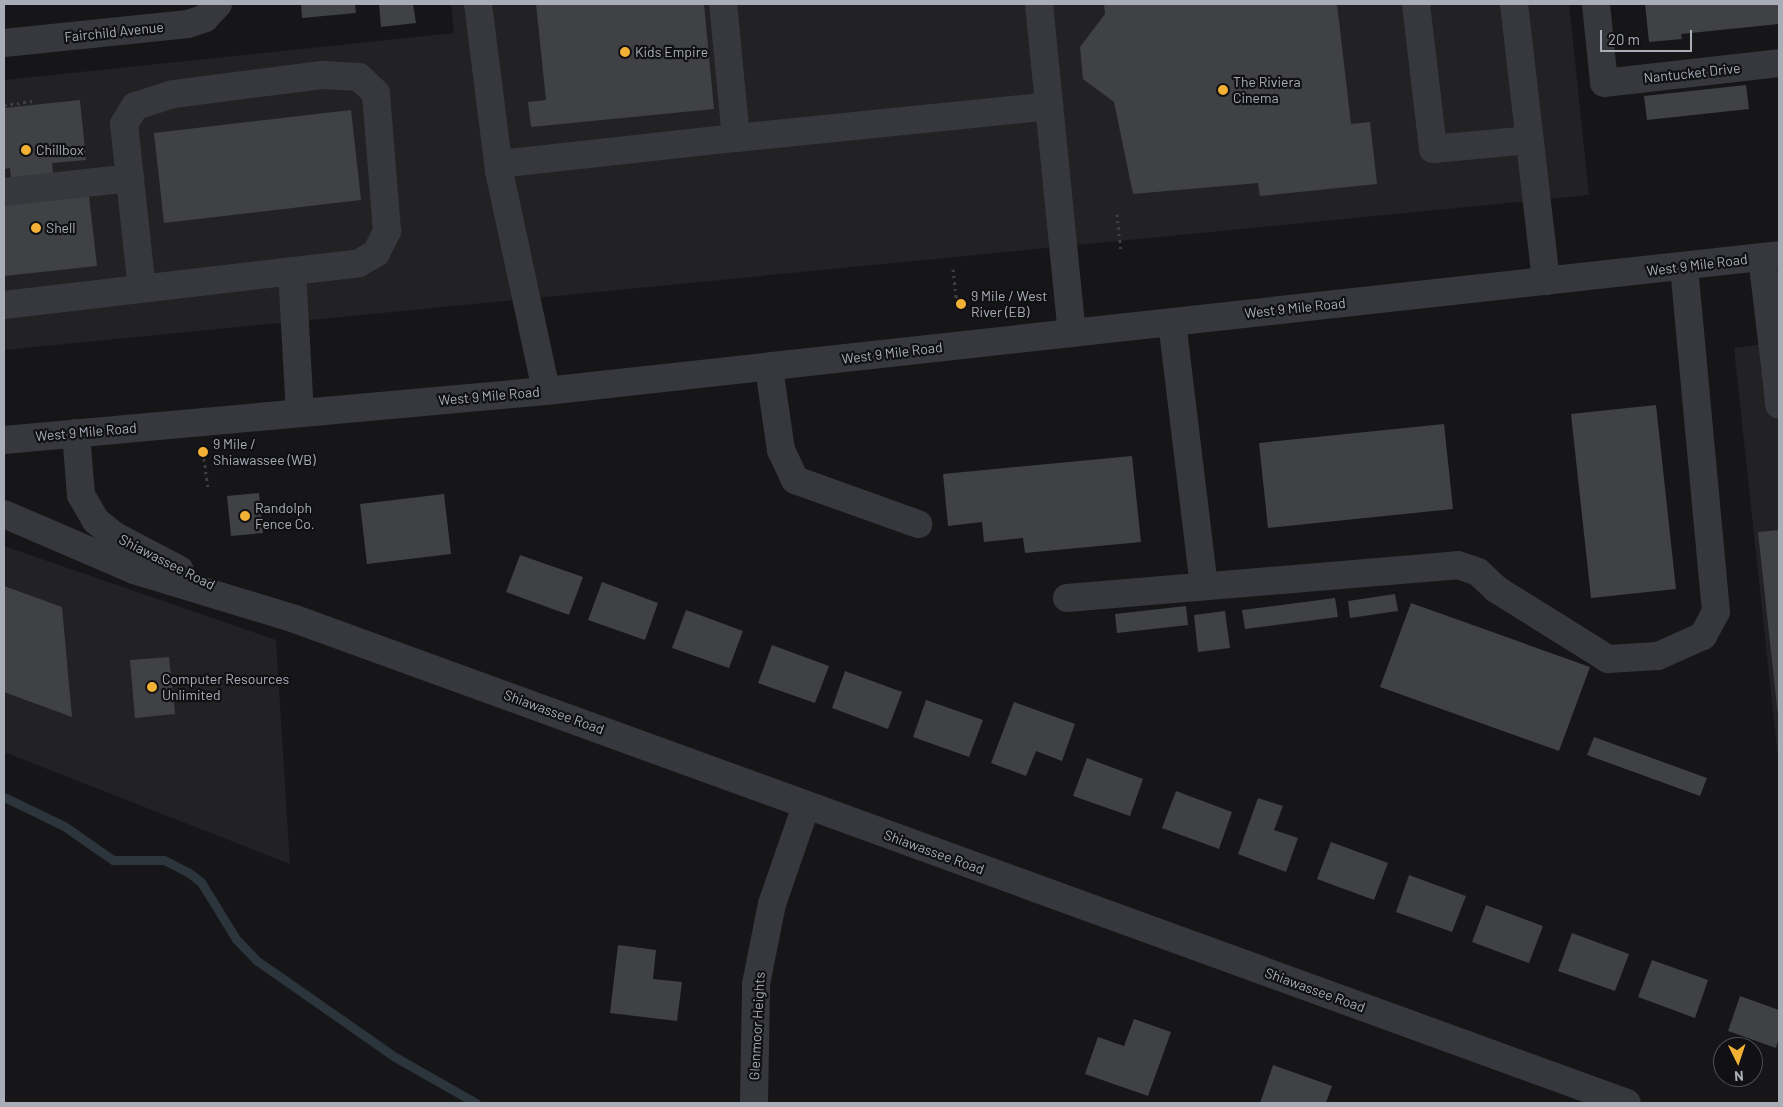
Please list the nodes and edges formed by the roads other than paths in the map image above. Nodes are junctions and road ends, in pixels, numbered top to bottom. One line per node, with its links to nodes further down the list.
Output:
1 (218, 4): 8 (street, Fairchild Avenue)
2 (478, 4): 13 (street)
3 (723, 4): 11 (street)
4 (1039, 4): 10 (street)
5 (1416, 4): 12 (street)
6 (1514, 4): 12 (street)
7 (1596, 4): 9 (street, Nantucket Drive)
8 (4, 43)
9 (1779, 64)
10 (1049, 106): 11 (street); 23 (street)
11 (736, 138): 13 (street)
12 (1530, 140): 19 (street)
13 (498, 164): 26 (street)
14 (130, 178): 15 (street); 18 (street); 20 (street)
15 (4, 192)
16 (1771, 256): 17 (street, West 9 Mile Road); 25 (street)
17 (1684, 267): 19 (street, West 9 Mile Road); 33 (street)
18 (292, 271): 20 (street); 28 (street)
19 (1546, 282): 22 (street, West 9 Mile Road)
20 (142, 289): 21 (street)
21 (4, 305)
22 (1172, 322): 23 (street, West 9 Mile Road); 33 (street)
23 (1072, 333): 24 (street, West 9 Mile Road)
24 (769, 368): 26 (street, West 9 Mile Road); 32 (street)
25 (1777, 373): 27 (street)
26 (546, 391): 28 (street, West 9 Mile Road)
27 (1779, 404)
28 (300, 413): 29 (street, West 9 Mile Road)
29 (76, 433): 30 (street, West 9 Mile Road); 35 (street, Shiawassee Road)
30 (4, 440)
31 (4, 514): 35 (street, Shiawassee Road)
32 (918, 524)
33 (1204, 585): 34 (street)
34 (1066, 598)
35 (242, 600): 36 (street, Shiawassee Road)
36 (806, 806): 37 (street, Glenmoor Heights); 38 (street, Shiawassee Road)
37 (754, 1103)
38 (1627, 1103)

